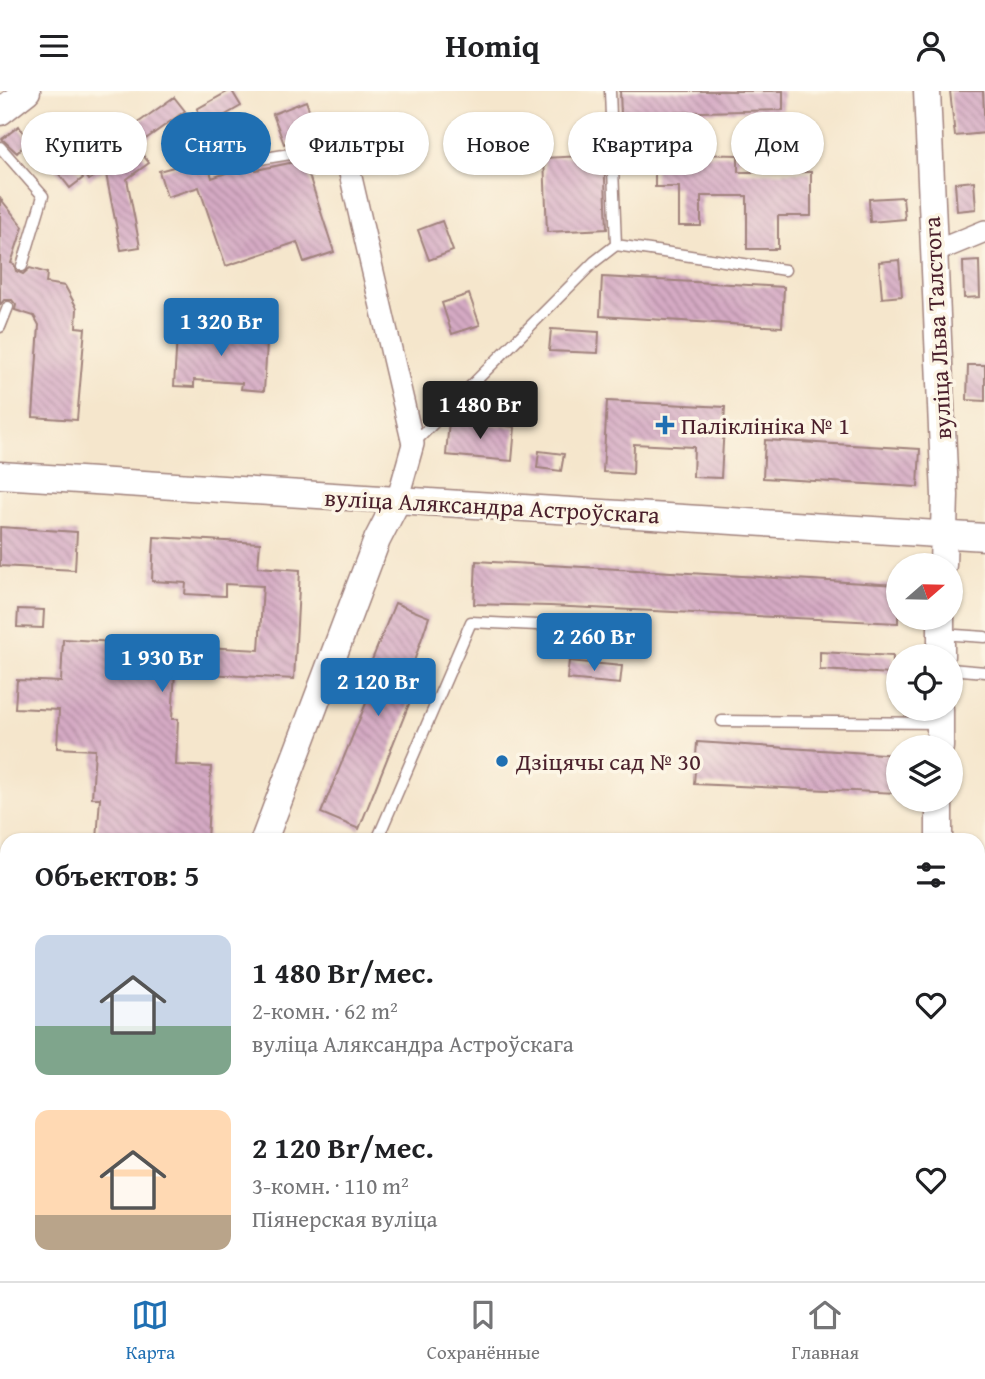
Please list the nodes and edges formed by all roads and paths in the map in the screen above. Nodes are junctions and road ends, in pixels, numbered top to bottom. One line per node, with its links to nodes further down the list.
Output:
1 (27, 91): 4 (street)
2 (610, 91): 8 (lane)
3 (927, 91): 9 (street, вуліца Льва Талстога)
4 (0, 112)
5 (0, 147): 10 (lane)
6 (350, 175): 14 (street)
7 (985, 231): 9 (street)
8 (616, 245): 11 (lane); 14 (lane)
9 (934, 252): 17 (street, вуліца Льва Талстога)
10 (22, 266)
11 (785, 270)
12 (8, 307): 13 (lane)
13 (0, 327)
14 (414, 444): 16 (street)
15 (0, 475): 16 (street, вуліца Аляксандра Астроўскага)
16 (397, 501): 17 (street, вуліца Аляксандра Астроўскага); 28 (street)
17 (943, 534): 18 (street, вуліца Аляксандра Астроўскага); 19 (street, вуліца Льва Талстога)
18 (985, 537)
19 (943, 553)
20 (537, 625): 29 (lane)
21 (941, 636): 22 (lane)
22 (985, 637)
23 (963, 670): 24 (lane)
24 (985, 672)
25 (722, 721): 26 (lane)
26 (940, 726)
27 (939, 812): 30 (street)
28 (269, 833)
29 (380, 833)
30 (939, 833)

